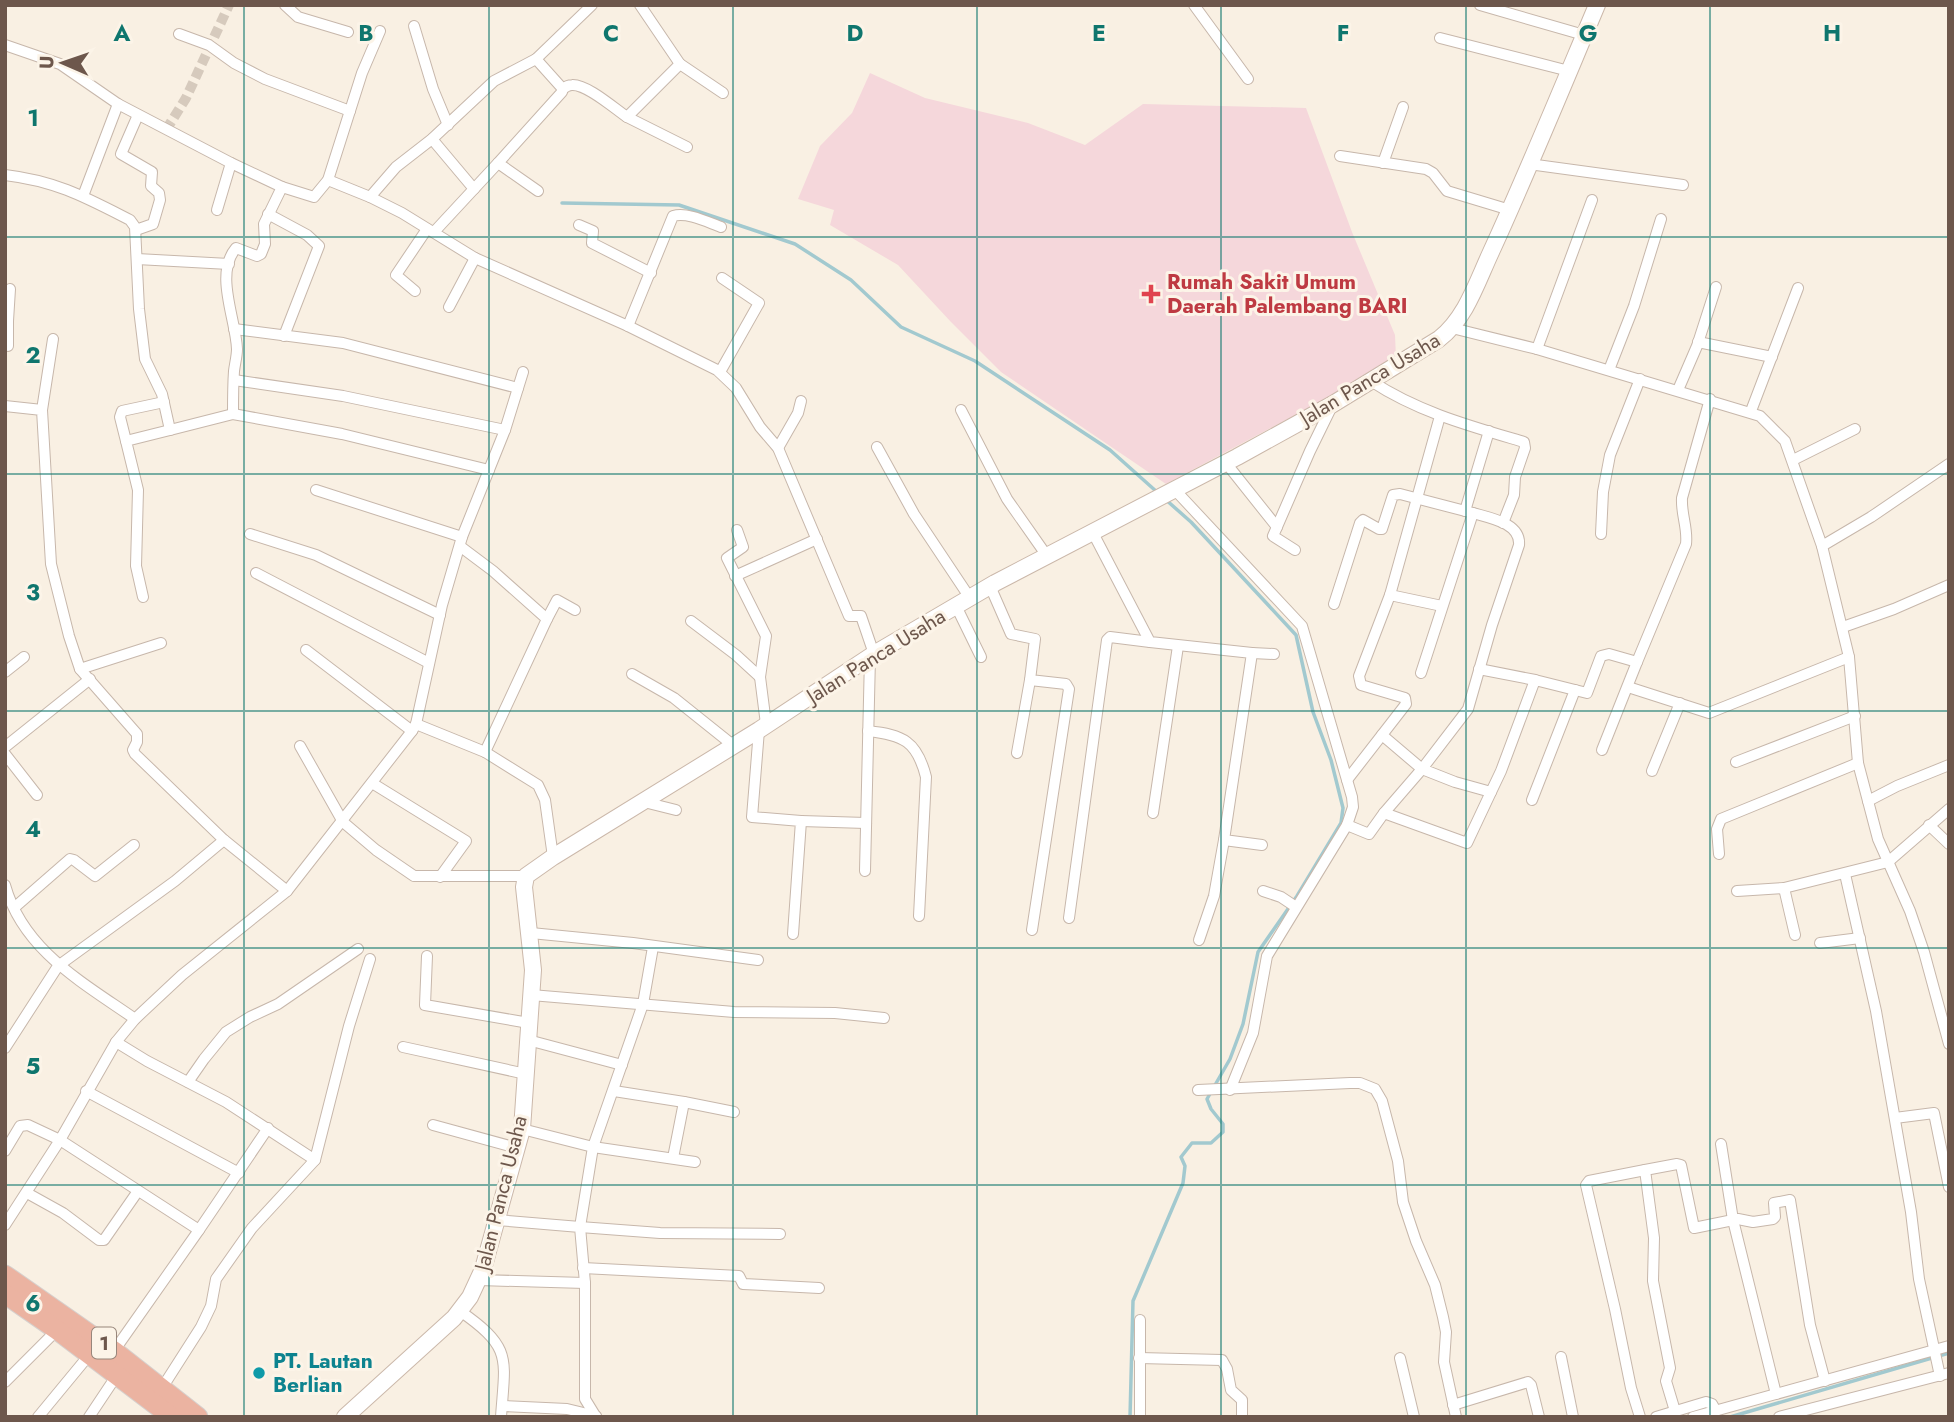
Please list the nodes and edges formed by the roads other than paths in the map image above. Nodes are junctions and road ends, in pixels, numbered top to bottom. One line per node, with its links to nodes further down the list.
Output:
1 (285, 5): 9 (street)
2 (592, 5): 14 (street)
3 (640, 5): 15 (street)
4 (1194, 5): 17 (street)
5 (1480, 5): 11 (street)
6 (1597, 5): 11 (street, Jalan Panca Usaha)
7 (414, 26): 25 (street)
8 (380, 31): 22 (street)
9 (348, 32)
10 (179, 34): 22 (street)
11 (1584, 35): 16 (street, Jalan Panca Usaha)
12 (1440, 38): 16 (street)
13 (5, 45): 20 (street)
14 (536, 59): 18 (street); 25 (street)
15 (680, 64): 19 (street); 24 (street)
16 (1569, 71): 32 (street, Jalan Panca Usaha)
17 (1248, 79)
18 (562, 90): 24 (street); 30 (street)
19 (723, 93)
20 (118, 104): 23 (street); 39 (street)
21 (1403, 107): 31 (street)
22 (350, 111): 34 (street)
23 (138, 115): 29 (street); 48 (street)
24 (627, 117): 27 (street)
25 (448, 125): 26 (street)
26 (432, 139): 37 (street); 40 (street)
27 (687, 147)
28 (1340, 156): 31 (street)
29 (230, 163): 36 (street); 43 (street)
30 (498, 163): 37 (street); 38 (street)
31 (1383, 163): 42 (street)
32 (1529, 164): 35 (street); 42 (street, Jalan Panca Usaha)
33 (5, 175): 39 (street)
34 (328, 180): 36 (street); 40 (street)
35 (1683, 185)
36 (282, 187): 44 (street)
37 (474, 189): 49 (street)
38 (538, 191)
39 (83, 196): 48 (street)
40 (370, 197): 49 (street)
41 (1592, 200): 68 (street)
42 (1510, 209): 62 (street, Jalan Panca Usaha)
43 (217, 210)
44 (268, 214): 52 (street); 64 (street)
45 (1661, 219): 70 (street)
46 (579, 225): 53 (street)
47 (721, 227): 53 (street)
48 (136, 230): 51 (street)
49 (431, 230): 50 (street); 58 (street)
50 (475, 258): 59 (street); 61 (street)
51 (138, 259): 52 (street); 80 (street)
52 (229, 264): 63 (street)
53 (651, 273): 61 (street)
54 (722, 278): 72 (street)
55 (1717, 287): 66 (street)
56 (1798, 288): 69 (street)
57 (10, 289): 60 (street)
58 (415, 291)
59 (449, 307)
60 (6, 321): 67 (street)
61 (628, 326): 72 (street)
62 (1452, 328): 68 (street); 75 (street, Jalan Panca Usaha)
63 (234, 329): 64 (street); 74 (street)
64 (284, 335): 76 (street)
65 (53, 339): 83 (street)
66 (1698, 341): 69 (street); 77 (street)
67 (8, 346)
68 (1537, 349): 70 (street)
69 (1772, 357): 85 (street)
70 (1609, 370): 73 (street)
71 (523, 372): 76 (street)
72 (720, 372): 93 (street)
73 (1640, 379): 77 (street); 108 (street)
74 (234, 380): 86 (street); 90 (street)
75 (1371, 381): 81 (street, Jalan Panca Usaha); 87 (street)
76 (518, 388): 90 (street)
77 (1678, 390): 78 (street)
78 (1710, 400): 85 (street); 138 (street)
79 (801, 401): 93 (street)
80 (164, 402): 88 (street); 92 (street)
81 (1333, 404): 96 (street, Jalan Panca Usaha); 104 (street)
82 (5, 406): 83 (street)
83 (42, 410): 140 (street)
84 (961, 410): 113 (street)
85 (1751, 411): 95 (street)
86 (233, 414): 88 (street); 98 (street)
87 (1440, 416): 91 (street); 101 (street)
88 (170, 429): 92 (street)
89 (1854, 429): 95 (street)
90 (505, 430): 98 (street)
91 (1489, 431): 102 (street); 103 (street)
92 (126, 441): 119 (street)
93 (778, 447): 109 (street)
94 (877, 447): 120 (street)
95 (1793, 460): 111 (street)
96 (1226, 463): 100 (street, Jalan Panca Usaha); 104 (street)
97 (1949, 464): 111 (street)
98 (489, 470): 110 (street)
99 (316, 490): 110 (street)
100 (1173, 491): 106 (street, Jalan Panca Usaha); 169 (street)
101 (1415, 498): 102 (street); 118 (street); 121 (street)
102 (1469, 512): 103 (street); 122 (street)
103 (1503, 523): 141 (street)
104 (1277, 527): 112 (street)
105 (737, 530): 115 (street)
106 (1093, 533): 113 (street, Jalan Panca Usaha); 128 (street)
107 (250, 534): 124 (street)
108 (1601, 534)
109 (817, 539): 115 (street); 134 (street)
110 (461, 542): 124 (street); 125 (street)
111 (1822, 546): 127 (street)
112 (1295, 550)
113 (1047, 556): 117 (street, Jalan Panca Usaha)
114 (256, 573): 139 (street)
115 (735, 576): 145 (street)
116 (1949, 585): 127 (street)
117 (990, 586): 120 (street, Jalan Panca Usaha); 147 (street)
118 (1390, 594): 122 (street); 156 (street)
119 (143, 597)
120 (963, 602): 134 (street, Jalan Panca Usaha); 136 (street)
121 (1334, 604)
122 (1442, 606): 143 (street)
123 (575, 610): 125 (street)
124 (440, 615): 139 (street)
125 (547, 619): 161 (street)
126 (691, 621): 145 (street)
127 (1843, 627): 137 (street)
128 (1150, 642): 130 (street); 205 (street)
129 (161, 643): 140 (street)
130 (1178, 646): 132 (street); 178 (street)
131 (306, 650): 154 (street)
132 (1252, 653): 133 (street); 185 (street)
133 (1274, 654)
134 (872, 656): 153 (street, Jalan Panca Usaha); 155 (street)
135 (24, 657): 142 (street)
136 (981, 657)
137 (1849, 657): 151 (street); 152 (street)
138 (1637, 662): 149 (street); 150 (street)
139 (429, 663): 154 (street)
140 (80, 669): 146 (street)
141 (1479, 669): 148 (street); 167 (street)
142 (5, 672)
143 (1421, 673)
144 (632, 674): 158 (street)
145 (760, 677): 153 (street)
146 (90, 679): 159 (street); 186 (street)
147 (1030, 680): 162 (street); 206 (street)
148 (1535, 680): 150 (street); 171 (street)
149 (1628, 687): 151 (street); 160 (street)
150 (1575, 690): 173 (street)
151 (1680, 703): 168 (street)
152 (1855, 716): 164 (street); 165 (street)
153 (762, 727): 158 (street, Jalan Panca Usaha); 180 (street)
154 (414, 728): 161 (street); 170 (street)
155 (868, 731): 182 (street); 204 (street)
156 (1382, 735): 167 (street); 169 (street)
157 (300, 746): 181 (street)
158 (734, 746): 175 (street, Jalan Panca Usaha)
159 (5, 747)
160 (1602, 750)
161 (485, 752): 191 (street)
162 (1017, 753)
163 (5, 754): 172 (street)
164 (1736, 762)
165 (1858, 763): 174 (street); 190 (street)
166 (1949, 765): 174 (street)
167 (1422, 769): 171 (street); 179 (street)
168 (1652, 771)
169 (1347, 780): 183 (street)
170 (372, 783): 181 (street); 196 (street)
171 (1491, 792): 179 (street)
172 (37, 795)
173 (1532, 800)
174 (1868, 801): 192 (street)
175 (645, 802): 177 (street); 191 (street, Jalan Panca Usaha)
176 (1949, 809): 184 (street)
177 (676, 810)
178 (1153, 813)
179 (1384, 813): 183 (street)
180 (801, 821): 182 (street); 208 (street)
181 (343, 822): 196 (street); 199 (street)
182 (866, 823): 193 (street)
183 (1347, 825): 202 (street)
184 (1929, 825): 187 (street); 192 (street)
185 (1224, 840): 189 (street); 211 (street)
186 (224, 841): 199 (street); 218 (street)
187 (1949, 844)
188 (134, 845): 203 (street)
189 (1262, 845)
190 (1719, 854)
191 (553, 857): 195 (street, Jalan Panca Usaha)
192 (1888, 862): 194 (street); 228 (street)
193 (865, 871)
194 (1844, 874): 198 (street); 210 (street)
195 (526, 876): 196 (street); 207 (street, Jalan Panca Usaha)
196 (440, 877)
197 (5, 885): 203 (street)
198 (1784, 888): 201 (street); 209 (street)
199 (287, 891): 221 (street)
200 (1263, 891): 202 (street)
201 (1737, 891)
202 (1294, 906): 235 (street)
203 (15, 907): 218 (street)
204 (919, 916)
205 (1069, 918)
206 (1032, 930)
207 (531, 933): 213 (street); 219 (street, Jalan Panca Usaha)
208 (793, 934)
209 (1795, 935)
210 (1860, 938): 212 (street); 240 (street)
211 (1199, 940)
212 (1820, 943)
213 (653, 947): 217 (street); 220 (street)
214 (358, 949): 233 (street)
215 (427, 956): 224 (street)
216 (370, 959): 250 (street)
217 (758, 960)
218 (58, 966): 221 (street); 225 (street)
219 (531, 995): 220 (street); 224 (street, Jalan Panca Usaha)
220 (643, 1004): 222 (street); 231 (street)
221 (135, 1018): 227 (street)
222 (884, 1018)
223 (5, 1022): 225 (street)
224 (529, 1023): 226 (street, Jalan Panca Usaha)
225 (17, 1029): 230 (street)
226 (528, 1040): 231 (street); 232 (street, Jalan Panca Usaha)
227 (116, 1042): 233 (street); 236 (street)
228 (1949, 1044)
229 (403, 1047): 232 (street)
230 (5, 1048)
231 (622, 1065): 237 (street)
232 (526, 1074): 243 (street, Jalan Panca Usaha)
233 (188, 1083): 242 (street)
234 (1200, 1090): 235 (street)
235 (1230, 1090): 286 (street)
236 (86, 1091): 244 (street); 253 (street)
237 (614, 1091): 238 (street); 246 (street)
238 (684, 1102): 239 (street); 249 (street)
239 (734, 1112)
240 (1895, 1118): 254 (street); 274 (street)
241 (433, 1125): 247 (street)
242 (268, 1128): 250 (street); 253 (street)
243 (522, 1129): 246 (street); 247 (street, Jalan Panca Usaha)
244 (60, 1140): 248 (street); 255 (street); 256 (street)
245 (1721, 1144): 258 (street)
246 (593, 1147): 249 (street); 260 (street)
247 (517, 1148): 257 (street, Jalan Panca Usaha)
248 (5, 1151)
249 (673, 1158): 251 (street)
250 (314, 1160): 283 (street)
251 (695, 1161)
252 (1645, 1170): 258 (street); 289 (street); 302 (street)
253 (239, 1173): 261 (street)
254 (1949, 1187)
255 (138, 1191): 256 (street); 261 (street)
256 (27, 1193): 259 (street)
257 (497, 1220): 260 (street); 265 (street, Jalan Panca Usaha)
258 (1733, 1220): 281 (street); 284 (street)
259 (5, 1225)
260 (580, 1227): 262 (street); 263 (street)
261 (199, 1230): 273 (street)
262 (780, 1234)
263 (583, 1268): 266 (street); 267 (street)
264 (5, 1275): 273 (highway, 1)
265 (479, 1280): 266 (street); 269 (street, Jalan Panca Usaha)
266 (585, 1283): 290 (street)
267 (819, 1288)
268 (5, 1294): 271 (highway, 1)
269 (460, 1311): 288 (street); 295 (street, Jalan Panca Usaha)
270 (1140, 1320): 277 (street)
271 (57, 1330): 275 (highway, 1); 282 (street)
272 (1949, 1346): 274 (street)
273 (114, 1351): 283 (highway, 1)
274 (1934, 1353): 279 (street); 281 (street)
275 (90, 1354): 280 (highway, 1); 291 (street)
276 (1560, 1357): 301 (street)
277 (1139, 1358): 296 (street); 297 (street)
278 (1399, 1358): 298 (street)
279 (1943, 1374): 285 (street)
280 (117, 1375): 292 (street); 293 (highway, 1)
281 (1825, 1381): 284 (street)
282 (5, 1382)
283 (162, 1388): 294 (highway, 1)
284 (1776, 1394): 287 (street)
285 (1824, 1404): 305 (street); 306 (street)
286 (1453, 1405): 299 (street); 300 (street)
287 (1716, 1410): 289 (street); 304 (street)
288 (501, 1411): 290 (street)
289 (1675, 1411): 303 (street)
290 (596, 1416)
291 (37, 1417)
292 (89, 1417)
293 (172, 1417)
294 (198, 1417)
295 (345, 1417)
296 (1140, 1417)
297 (1242, 1417)
298 (1414, 1417)
299 (1456, 1417)
300 (1539, 1417)
301 (1573, 1417)
302 (1640, 1417)
303 (1656, 1417)
304 (1693, 1417)
305 (1779, 1417)
306 (1825, 1417)

